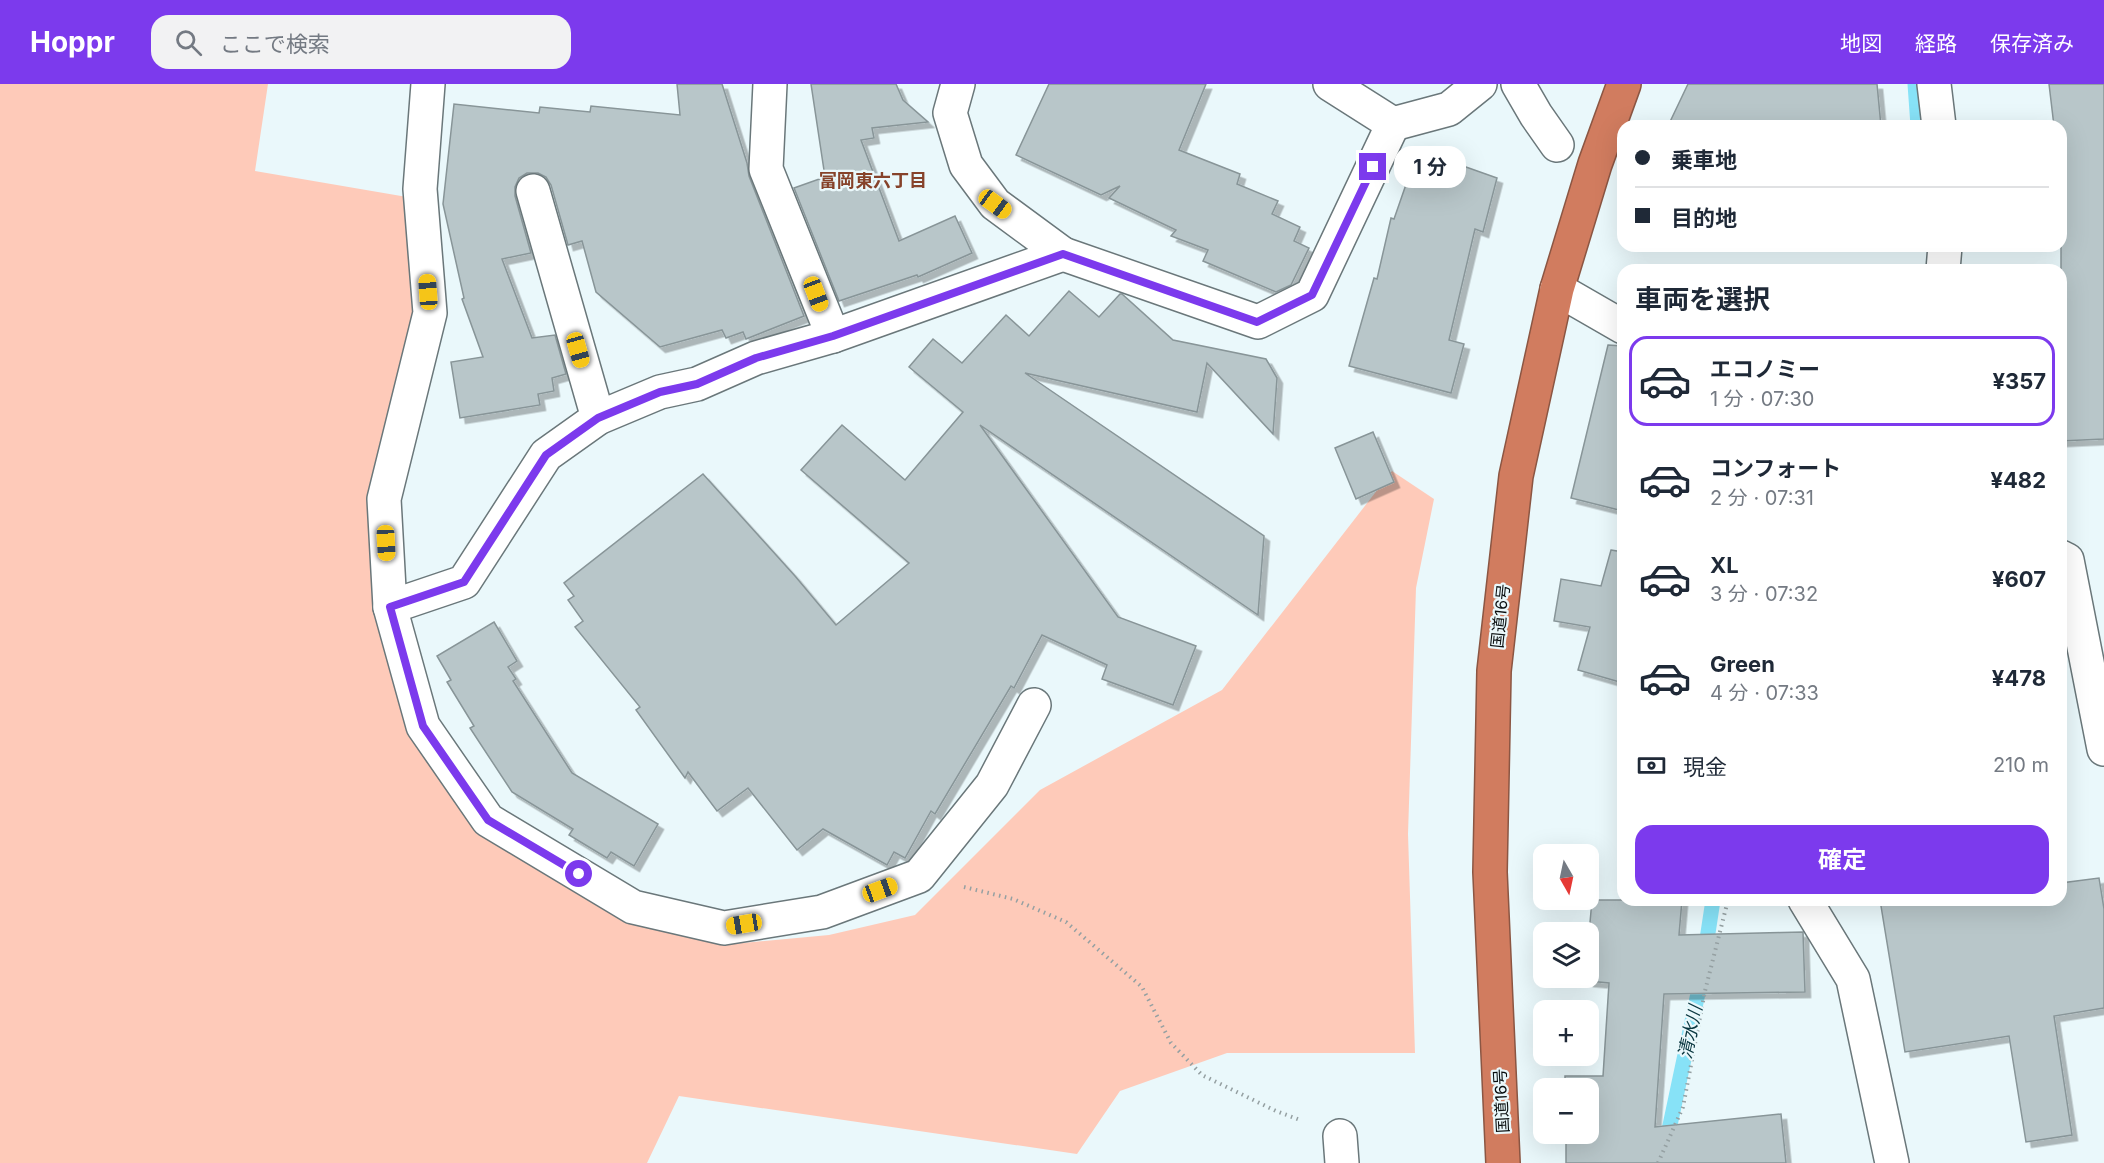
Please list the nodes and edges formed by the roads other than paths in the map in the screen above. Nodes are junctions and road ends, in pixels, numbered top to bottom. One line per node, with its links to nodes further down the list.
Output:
1 (428, 84): 19 (street)
2 (770, 84): 16 (street)
3 (958, 84): 13 (street)
4 (1330, 84): 10 (street)
5 (1480, 84): 10 (street)
6 (1518, 84): 11 (street)
7 (1624, 84): 14 (highway, 国道16号)
8 (1934, 84): 9 (street)
9 (1938, 120)
10 (1393, 124): 13 (street)
11 (1557, 145)
12 (533, 191): 17 (street)
13 (1063, 254): 16 (street)
14 (1557, 289): 15 (street); 23 (highway, 国道16号)
15 (1617, 324)
16 (833, 336): 17 (street)
17 (598, 418): 19 (street)
18 (2067, 560): 21 (street)
19 (390, 607): 20 (street)
20 (1034, 705)
21 (2104, 749)
22 (1809, 906): 24 (street)
23 (1503, 1163)
24 (1892, 1163)

